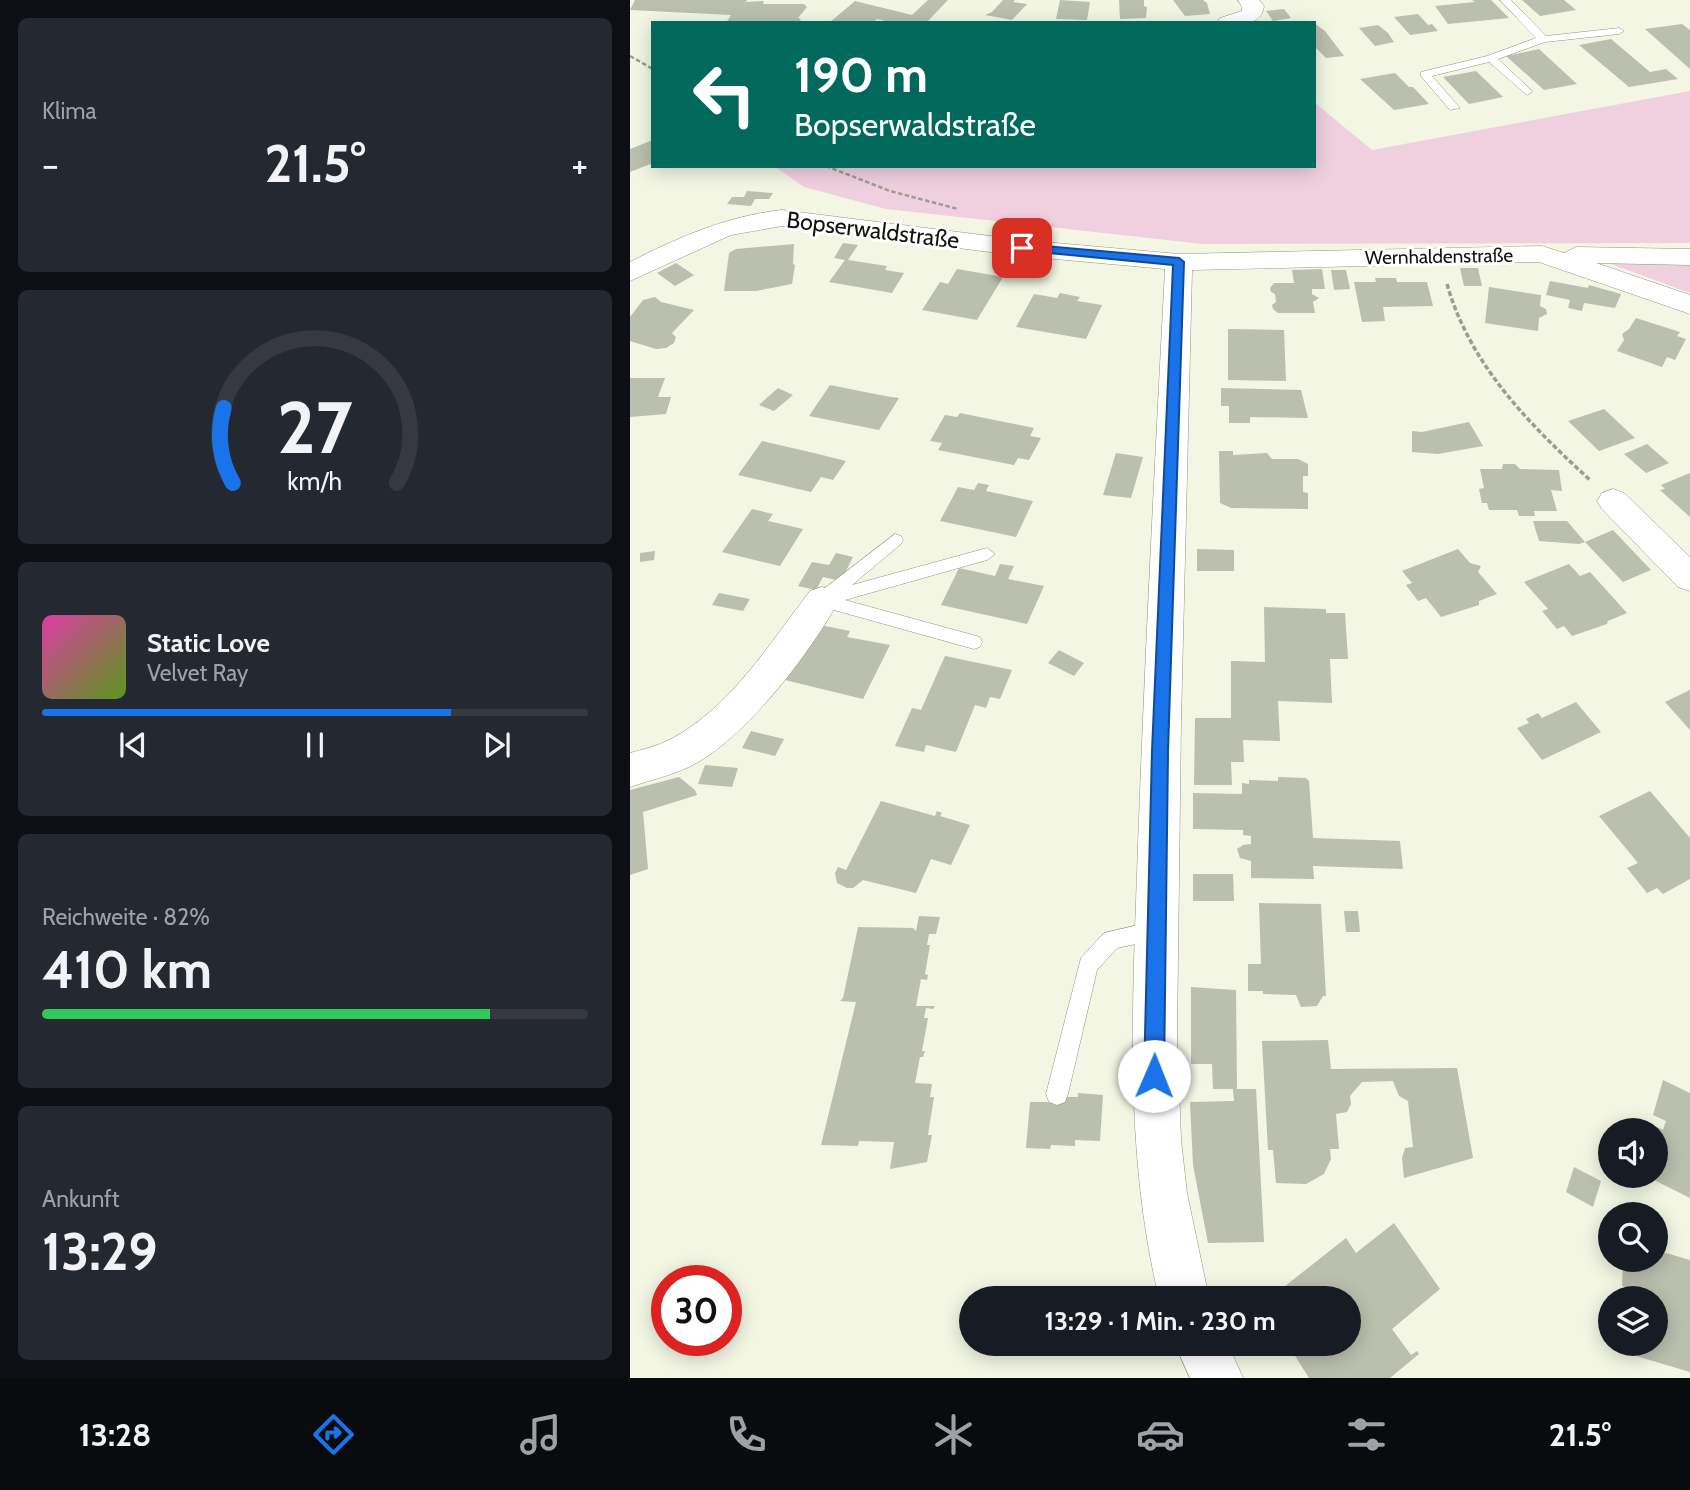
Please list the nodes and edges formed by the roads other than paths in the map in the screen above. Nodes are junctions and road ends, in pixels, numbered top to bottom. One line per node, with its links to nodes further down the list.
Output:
1 (1248, 0): 3 (street)
2 (1505, 0): 5 (lane)
3 (1236, 21)
4 (1619, 31): 5 (lane)
5 (1543, 39): 6 (lane)
6 (1491, 58): 7 (lane); 8 (lane)
7 (1527, 92)
8 (1454, 108)
9 (1542, 254): 10 (street); 11 (street, Wernhaldenstraße); 13 (street, Wernhaldenstraße)
10 (1690, 257)
11 (1179, 262): 12 (street, Bopserwaldstraße); 21 (street)
12 (630, 273)
13 (1690, 305)
14 (1612, 501): 17 (street)
15 (895, 540): 18 (lane)
16 (987, 554): 18 (lane)
17 (1690, 578)
18 (822, 600): 19 (lane); 20 (street)
19 (974, 642)
20 (630, 769)
21 (1157, 931): 22 (lane); 23 (street)
22 (1057, 1094)
23 (1181, 1286)
24 (1207, 1356): 25 (street)
25 (1217, 1378)

